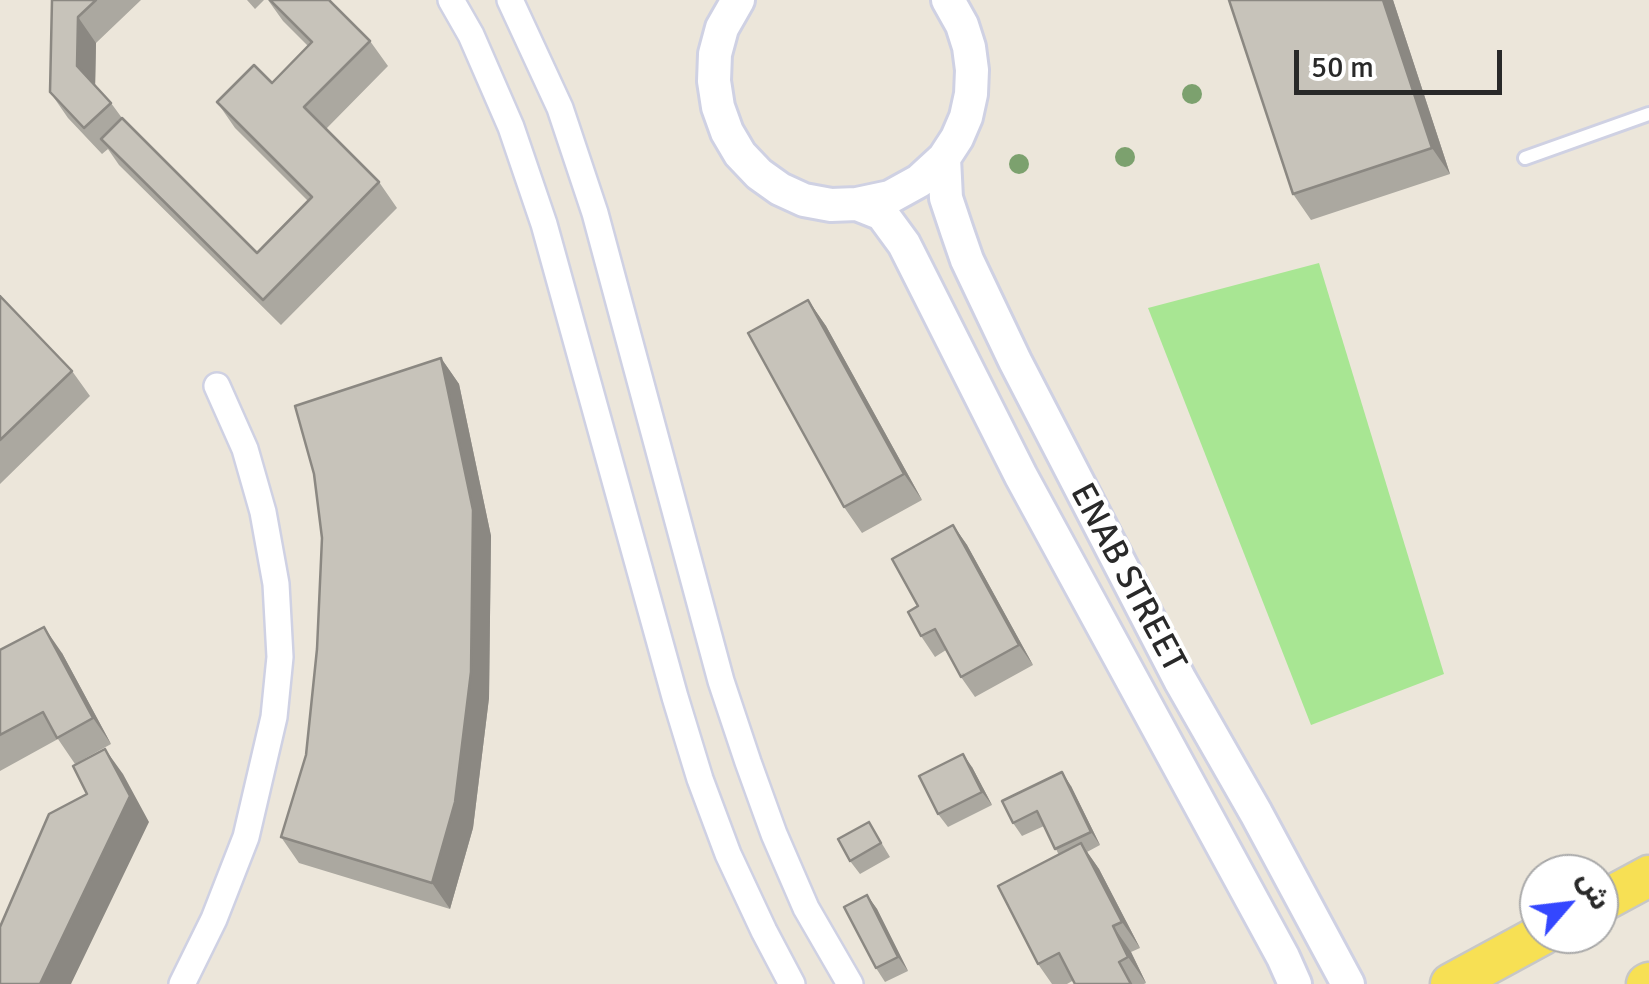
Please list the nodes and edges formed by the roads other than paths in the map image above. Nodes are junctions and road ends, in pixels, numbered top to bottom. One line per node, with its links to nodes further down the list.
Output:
1 (451, 0): 14 (street)
2 (510, 0): 15 (street)
3 (738, 0): 8 (street)
4 (948, 0): 6 (street)
5 (1649, 114): 7 (lane)
6 (944, 158): 8 (street); 17 (street, ENAB STREET)
7 (1525, 158)
8 (857, 204): 16 (street, ENAB STREET)
9 (217, 386): 13 (street)
10 (1649, 876): 11 (main road)
11 (1619, 892)
12 (1519, 947): 18 (main road)
13 (182, 984)
14 (792, 984)
15 (850, 984)
16 (1296, 984)
17 (1348, 984)
18 (1451, 984)

